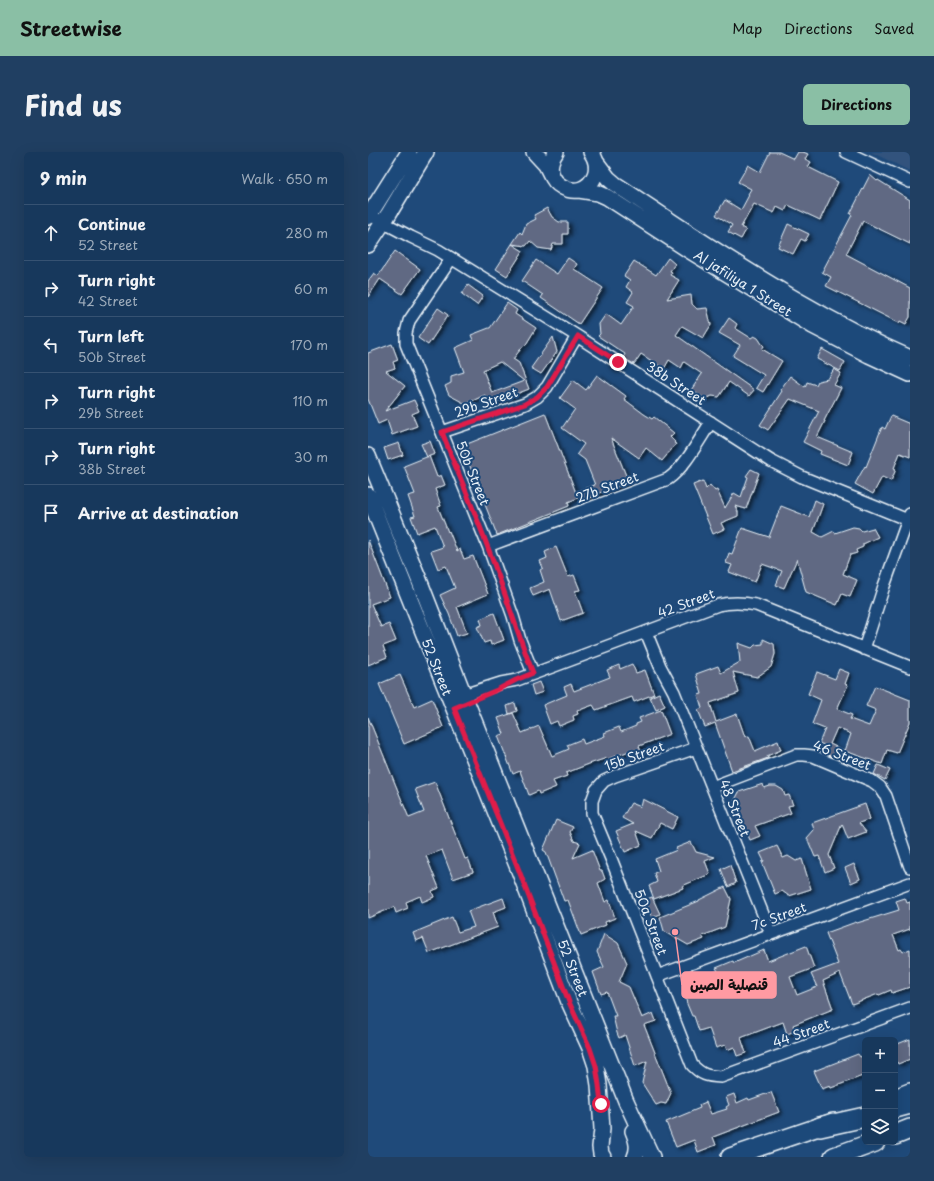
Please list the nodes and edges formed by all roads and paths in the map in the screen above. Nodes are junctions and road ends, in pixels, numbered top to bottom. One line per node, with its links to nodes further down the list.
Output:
1 (409, 152): 10 (street)
2 (426, 152): 11 (street)
3 (534, 152): 7 (street)
4 (556, 152): 7 (street)
5 (846, 152): 8 (street)
6 (594, 156): 9 (street); 15 (street, Al jafiliya 1 Street)
7 (551, 175): 9 (street, Al jafiliya 1 Street)
8 (910, 182)
9 (579, 190): 16 (street, Al jafiliya 1 Street)
10 (371, 213): 11 (street, 38b Street)
11 (386, 219): 12 (street); 13 (street, 38b Street)
12 (368, 245)
13 (451, 259): 14 (street, 38b Street); 18 (street, 50b Street)
14 (578, 336): 17 (street, 38b Street); 18 (street, 29b Street)
15 (910, 358)
16 (910, 374)
17 (711, 422): 21 (street, 38b Street); 22 (street, 27b Street)
18 (442, 432): 22 (street, 50b Street)
19 (368, 456): 20 (street, 52 Street)
20 (373, 494): 27 (street, 52 Street)
21 (909, 517): 24 (street)
22 (488, 546): 26 (street, 50b Street)
23 (649, 631): 24 (street, 42 Street); 26 (street, 42 Street); 28 (street, 48 Street)
24 (860, 647): 25 (street, 42 Street)
25 (910, 667)
26 (536, 672): 27 (street, 42 Street)
27 (459, 701): 39 (street, 52 Street); 48 (street, 52 Street)
28 (696, 748): 29 (street, 48 Street); 30 (street, 15b Street)
29 (712, 787): 31 (street, 46 Street); 33 (street, 48 Street)
30 (592, 801): 34 (street, 50a Street)
31 (910, 867)
32 (910, 883): 33 (street, 7c Street)
33 (771, 934): 34 (street, 7c Street)
34 (657, 976): 36 (street, 50a Street)
35 (910, 1008): 36 (street, 44 Street)
36 (700, 1073)
37 (910, 1092): 38 (main road)
38 (898, 1097)
39 (626, 1101): 49 (street, 52 Street); 50 (street, 52 Street)
40 (910, 1104): 41 (highway)
41 (898, 1107)
42 (862, 1111): 44 (main road)
43 (862, 1118): 44 (highway)
44 (820, 1127): 51 (main road)
45 (910, 1129): 46 (highway)
46 (898, 1134)
47 (867, 1145): 52 (highway)
48 (603, 1157)
49 (635, 1157)
50 (652, 1157)
51 (730, 1157)
52 (834, 1157)

